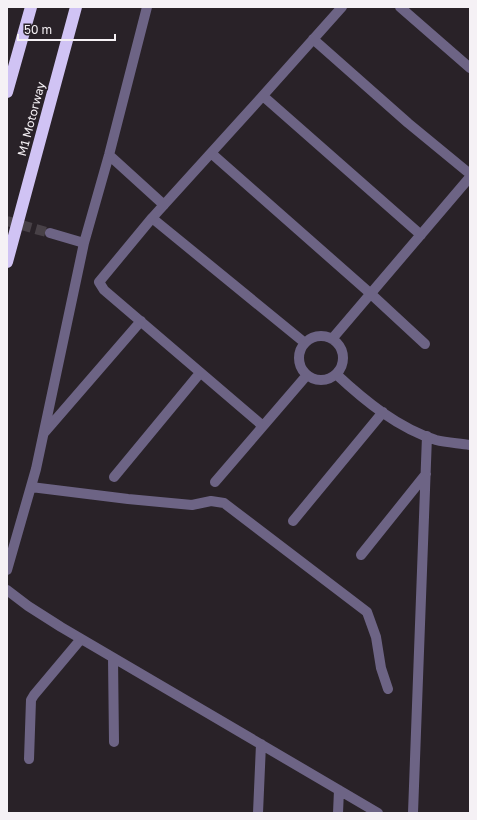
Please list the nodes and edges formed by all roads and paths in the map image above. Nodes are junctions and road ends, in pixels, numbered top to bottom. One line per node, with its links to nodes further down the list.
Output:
1 (30, 7): 8 (highway)
2 (76, 7): 19 (highway, M1 Motorway)
3 (147, 7): 11 (street)
4 (342, 7): 6 (street)
5 (400, 7): 7 (street)
6 (313, 39): 9 (street); 12 (street)
7 (470, 68)
8 (7, 92)
9 (263, 96): 10 (street); 17 (street)
10 (211, 153): 14 (street); 20 (street)
11 (109, 155): 14 (street); 18 (street)
12 (470, 174)
13 (470, 177): 17 (street)
14 (164, 205): 15 (street)
15 (152, 218): 21 (street); 23 (street)
16 (50, 233): 18 (street)
17 (421, 235): 20 (street)
18 (84, 243): 30 (street)
19 (7, 262)
20 (371, 294): 22 (street); 24 (street)
21 (141, 321): 25 (street); 30 (street)
22 (332, 339): 23 (street); 27 (street)
23 (305, 343): 26 (street)
24 (424, 344)
25 (200, 373): 29 (street); 34 (street)
26 (307, 374): 27 (street); 29 (street)
27 (336, 374): 28 (street)
28 (383, 412): 31 (street); 37 (street)
29 (263, 426): 35 (street)
30 (43, 435): 36 (street)
31 (427, 436): 32 (street); 33 (street)
32 (470, 444)
33 (426, 474): 38 (street); 51 (street)
34 (114, 477)
35 (215, 482)
36 (31, 487): 39 (street); 43 (street)
37 (293, 521)
38 (361, 555)
39 (7, 570)
40 (7, 590): 41 (street)
41 (80, 639): 42 (street); 46 (street)
42 (113, 658): 44 (street); 45 (street)
43 (388, 689)
44 (114, 742)
45 (261, 744): 47 (street); 48 (street)
46 (30, 758)
47 (339, 790): 49 (street); 50 (street)
48 (258, 813)
49 (338, 813)
50 (378, 813)
51 (413, 813)

